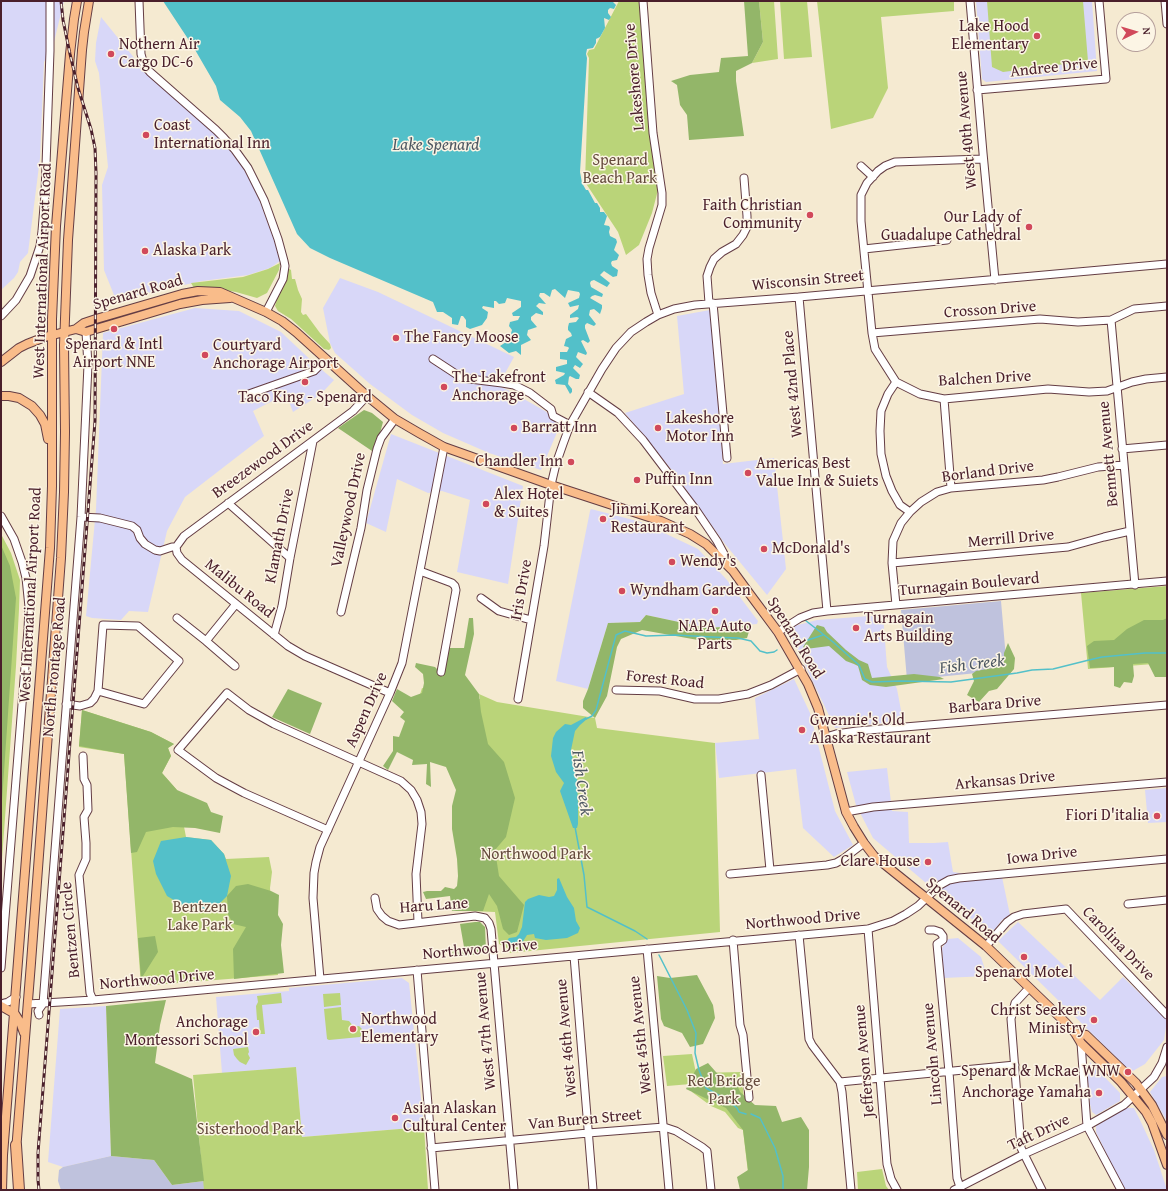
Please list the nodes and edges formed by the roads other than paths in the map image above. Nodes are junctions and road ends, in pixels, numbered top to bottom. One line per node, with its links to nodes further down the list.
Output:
1 (50, 1): 26 (street)
2 (77, 1): 32 (main road, West International Airport Road)
3 (89, 1): 30 (main road, West International Airport Road)
4 (139, 1): 24 (street)
5 (643, 1): 25 (street, Lakeshore Drive)
6 (970, 1): 10 (street, West 40th Avenue)
7 (1099, 1): 10 (street, Andree Drive)
8 (1165, 1): 9 (street)
9 (1167, 24)
10 (977, 90): 11 (street, West 40th Avenue)
11 (983, 159): 13 (street); 18 (street, West 40th Avenue)
12 (861, 166): 13 (street)
13 (873, 177): 16 (street)
14 (744, 178): 22 (street)
15 (947, 240): 16 (street)
16 (864, 249): 19 (street)
17 (1167, 264): 18 (street, Wisconsin Street)
18 (996, 280): 19 (street, Wisconsin Street)
19 (868, 291): 20 (street, Wisconsin Street); 31 (street)
20 (799, 297): 22 (street, Wisconsin Street); 72 (street, West 42nd Place)
21 (233, 298): 24 (main road, Spenard Road); 28 (main road, Spenard Road); 29 (main road, Spenard Road)
22 (711, 303): 25 (street, Wisconsin Street); 50 (street)
23 (1167, 306): 27 (street)
24 (266, 312): 33 (main road, Spenard Road)
25 (658, 315): 39 (street, Wisconsin Street)
26 (1, 316)
27 (1111, 320): 31 (street, Crosson Drive); 38 (street, Bennett Avenue)
28 (76, 329): 29 (main road, Spenard Road); 30 (main road, Spenard Road)
29 (86, 332): 58 (street, North Frontage Road)
30 (65, 333): 32 (main road, Spenard Road); 119 (main road, West International Airport Road)
31 (872, 333): 37 (street)
32 (52, 334): 35 (main road, Spenard Road); 52 (main road, West International Airport Road)
33 (326, 359): 40 (street); 42 (main road, Spenard Road)
34 (432, 359): 45 (street)
35 (1, 362)
36 (1167, 377): 38 (street, Balchen Drive)
37 (896, 382): 43 (street, Balchen Drive); 56 (street)
38 (1117, 388): 43 (street, Balchen Drive); 49 (street, Bennett Avenue)
39 (588, 392): 45 (street, Wisconsin Street); 60 (street)
40 (246, 395)
41 (1, 396): 52 (main road)
42 (367, 396): 44 (main road, Spenard Road); 46 (street, Breezewood Drive)
43 (944, 399): 54 (street)
44 (395, 418): 48 (main road, Spenard Road); 73 (street, Valleywood Drive)
45 (570, 425): 53 (street, Wisconsin Street)
46 (313, 441): 55 (street, Breezewood Drive); 63 (street, Klamath Drive)
47 (1167, 445): 49 (street)
48 (444, 447): 53 (main road, Spenard Road); 65 (street, Aspen Drive)
49 (1122, 449): 51 (street, Bennett Avenue)
50 (727, 458)
51 (1124, 465): 54 (street, Borland Drive); 59 (street, Bennett Avenue)
52 (52, 477): 117 (main road, West International Airport Road)
53 (551, 485): 62 (main road, Spenard Road); 75 (street, Iris Drive)
54 (951, 488): 56 (street, Borland Drive)
55 (228, 503): 61 (street, Breezewood Drive); 63 (street)
56 (910, 512): 64 (street, Borland Drive)
57 (1, 516): 113 (street)
58 (81, 517): 61 (street); 86 (street, North Frontage Road)
59 (1130, 531): 64 (street, Merrill Drive); 68 (street, Bennett Avenue)
60 (717, 541): 62 (street); 66 (street)
61 (176, 547): 70 (street, Malibu Road)
62 (711, 549): 66 (main road, Spenard Road)
63 (290, 558): 77 (street, Klamath Drive)
64 (892, 563): 71 (street, Borland Drive)
65 (420, 571): 81 (street); 84 (street, Aspen Drive)
66 (733, 571): 76 (main road, Spenard Road)
67 (1167, 582): 68 (street, Turnagain Boulevard)
68 (1135, 585): 71 (street, Turnagain Boulevard)
69 (481, 598): 75 (street)
70 (236, 604): 77 (street, Malibu Road); 78 (street)
71 (896, 605): 72 (street, Turnagain Boulevard)
72 (827, 611): 76 (street, Turnagain Boulevard)
73 (341, 612)
74 (177, 618): 78 (street)
75 (531, 620): 85 (street, Iris Drive)
76 (778, 632): 80 (main road, Spenard Road)
77 (274, 636): 84 (street, Malibu Road)
78 (206, 641): 79 (street)
79 (235, 666)
80 (801, 669): 82 (street, Forest Road); 88 (main road, Spenard Road)
81 (441, 672)
82 (616, 690)
83 (98, 691): 83 (street); 86 (street)
84 (390, 693): 90 (street, Aspen Drive)
85 (518, 699)
86 (66, 704): 120 (street, North Frontage Road)
87 (1167, 705): 88 (street, Barbara Drive)
88 (826, 737): 93 (main road, Spenard Road)
89 (83, 756): 118 (street, Bentzen Circle)
90 (359, 762): 94 (street, Aspen Drive); 94 (street); 104 (street)
91 (761, 775): 97 (street)
92 (1167, 782): 93 (street, Arkansas Drive)
93 (846, 812): 95 (main road, Spenard Road)
94 (328, 830): 115 (street, Aspen Drive)
95 (864, 843): 97 (street); 100 (main road, Spenard Road)
96 (1167, 859): 100 (street, Iowa Drive)
97 (770, 870): 98 (street)
98 (730, 874)
99 (375, 898): 104 (street, Haru Lane)
100 (927, 898): 105 (street, Northwood Drive); 109 (main road, Spenard Road)
101 (1167, 900): 102 (street)
102 (1128, 904)
103 (485, 918): 104 (street, Haru Lane); 112 (street, West 47th Avenue)
104 (418, 922)
105 (868, 929): 107 (street, Northwood Drive); 132 (street, Jefferson Avenue)
106 (928, 930): 131 (street, Lincoln Avenue)
107 (800, 935): 108 (street, Northwood Drive); 133 (street)
108 (733, 940): 110 (street, Northwood Drive); 136 (street)
109 (986, 946): 116 (main road, Spenard Road); 124 (street, Carolina Drive)
110 (647, 949): 111 (street, Northwood Drive); 138 (street, West 45th Avenue)
111 (574, 956): 112 (street, Northwood Drive); 139 (street, West 46th Avenue)
112 (494, 963): 114 (street, Northwood Drive); 141 (street, West 47th Avenue)
113 (1, 968)
114 (417, 970): 115 (street, Northwood Drive); 144 (street)
115 (320, 979): 118 (street, Northwood Drive)
116 (1029, 988): 125 (main road, Spenard Road); 130 (street)
117 (16, 997): 121 (street); 122 (main road, West International Airport Road)
118 (93, 1000): 120 (street, Northwood Drive)
119 (28, 1004): 120 (street, Northwood Drive); 126 (main road, West International Airport Road)
120 (43, 1004): 123 (street)
121 (1, 1006): 122 (main road); 127 (main road)
122 (14, 1014): 126 (main road); 127 (main road, West International Airport Road)
123 (38, 1015)
124 (1167, 1015)
125 (1075, 1033): 128 (main road, Spenard Road); 134 (main road, Spenard Road)
126 (25, 1040): 142 (main road, West International Airport Road)
127 (12, 1042): 148 (main road, West International Airport Road)
128 (1081, 1043): 135 (main road, Spenard Road); 137 (street)
129 (1167, 1047): 134 (street, Taft Drive)
130 (1015, 1065): 131 (street); 145 (street)
131 (949, 1072): 132 (street); 147 (street, Lincoln Avenue)
132 (880, 1079): 133 (street); 157 (street, Jefferson Avenue)
133 (840, 1082): 156 (street)
134 (1141, 1089): 135 (street, Taft Drive); 140 (main road, Spenard Road)
135 (1133, 1096): 137 (street, Taft Drive); 143 (main road, Spenard Road)
136 (749, 1098)
137 (1087, 1126): 145 (street, Taft Drive); 159 (street)
138 (664, 1127): 139 (street, Van Buren Street); 154 (street, West 45th Avenue); 155 (street, Van Buren Street)
139 (588, 1133): 141 (street, Van Buren Street); 153 (street, West 46th Avenue)
140 (1167, 1135)
141 (510, 1140): 144 (street, Van Buren Street); 152 (street, West 47th Avenue)
142 (16, 1145): 149 (main road, West International Airport Road); 150 (highway)
143 (1164, 1147): 146 (main road, Spenard Road)
144 (431, 1148): 151 (street)
145 (1024, 1154): 147 (street, Taft Drive); 158 (street)
146 (1167, 1165)
147 (958, 1189)
148 (2, 1190)
149 (14, 1190)
150 (19, 1190)
151 (435, 1190)
152 (514, 1190)
153 (593, 1190)
154 (670, 1190)
155 (711, 1190)
156 (851, 1190)
157 (897, 1190)
158 (1042, 1190)
159 (1121, 1190)

